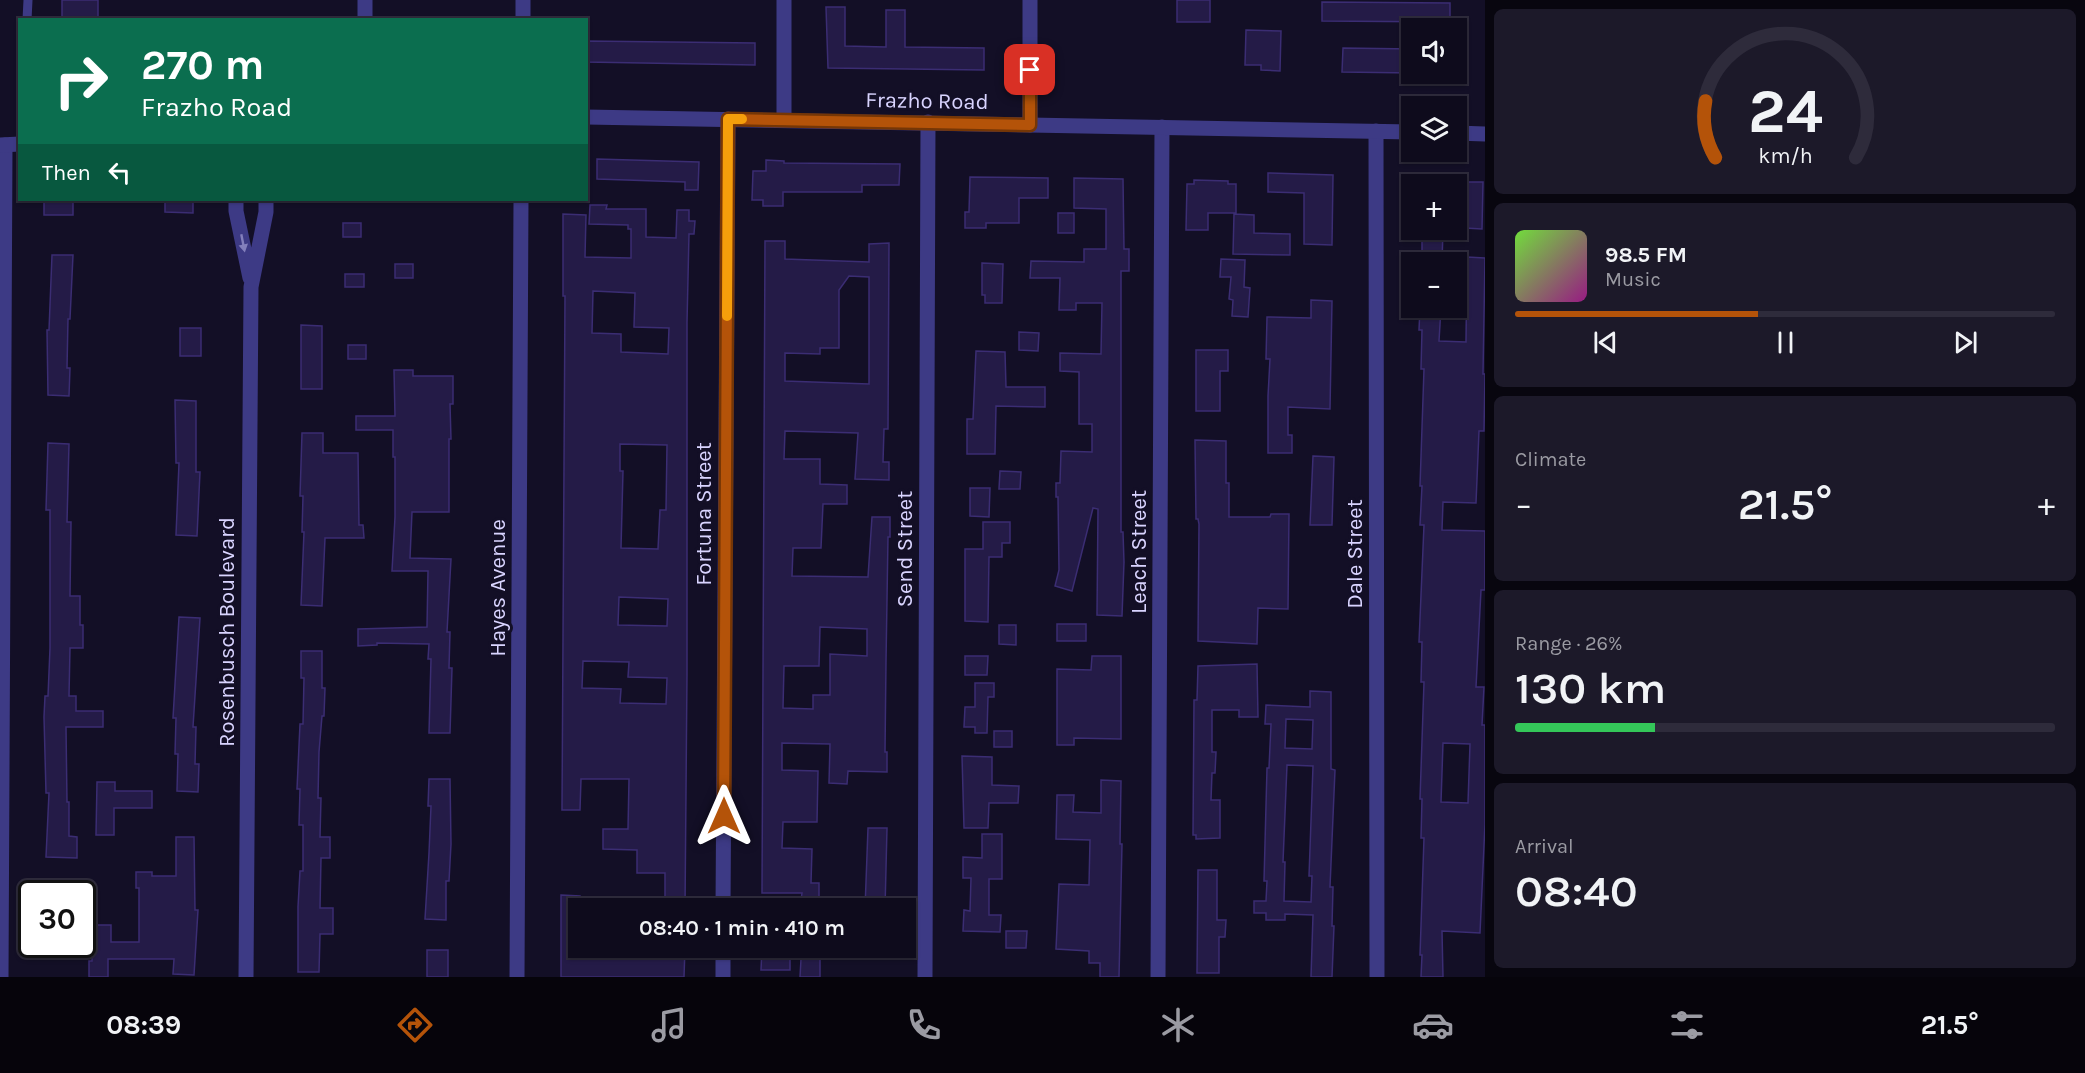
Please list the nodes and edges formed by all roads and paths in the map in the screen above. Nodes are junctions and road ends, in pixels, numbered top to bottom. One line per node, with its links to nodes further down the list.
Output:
1 (28, 0): 6 (lane)
2 (365, 0): 7 (street)
3 (524, 0): 8 (street)
4 (784, 0): 11 (street)
5 (1030, 0): 13 (street)
6 (27, 18)
7 (365, 18)
8 (523, 18)
9 (588, 117): 10 (street, Frazho Road)
10 (728, 119): 11 (street, Frazho Road); 24 (street, Fortuna Street)
11 (783, 120): 12 (street, Frazho Road)
12 (928, 122): 13 (street, Frazho Road); 30 (street, Send Street)
13 (1030, 125): 14 (street, Frazho Road)
14 (1162, 127): 15 (street, Frazho Road); 31 (street, Leach Street)
15 (1377, 131): 16 (street, Frazho Road); 32 (street, Dale Street)
16 (1401, 132)
17 (1467, 133): 18 (street)
18 (1485, 134)
19 (8, 145): 26 (street)
20 (236, 201): 23 (street, Rosenbusch Boulevard, one-way to 23)
21 (266, 201): 23 (street, Rosenbusch Boulevard)
22 (521, 201): 28 (street, Hayes Avenue)
23 (251, 287): 27 (street, Rosenbusch Boulevard)
24 (723, 898)
25 (723, 958): 29 (street)
26 (1, 977)
27 (246, 977)
28 (517, 977)
29 (723, 977)
30 (925, 977)
31 (1158, 977)
32 (1377, 977)

